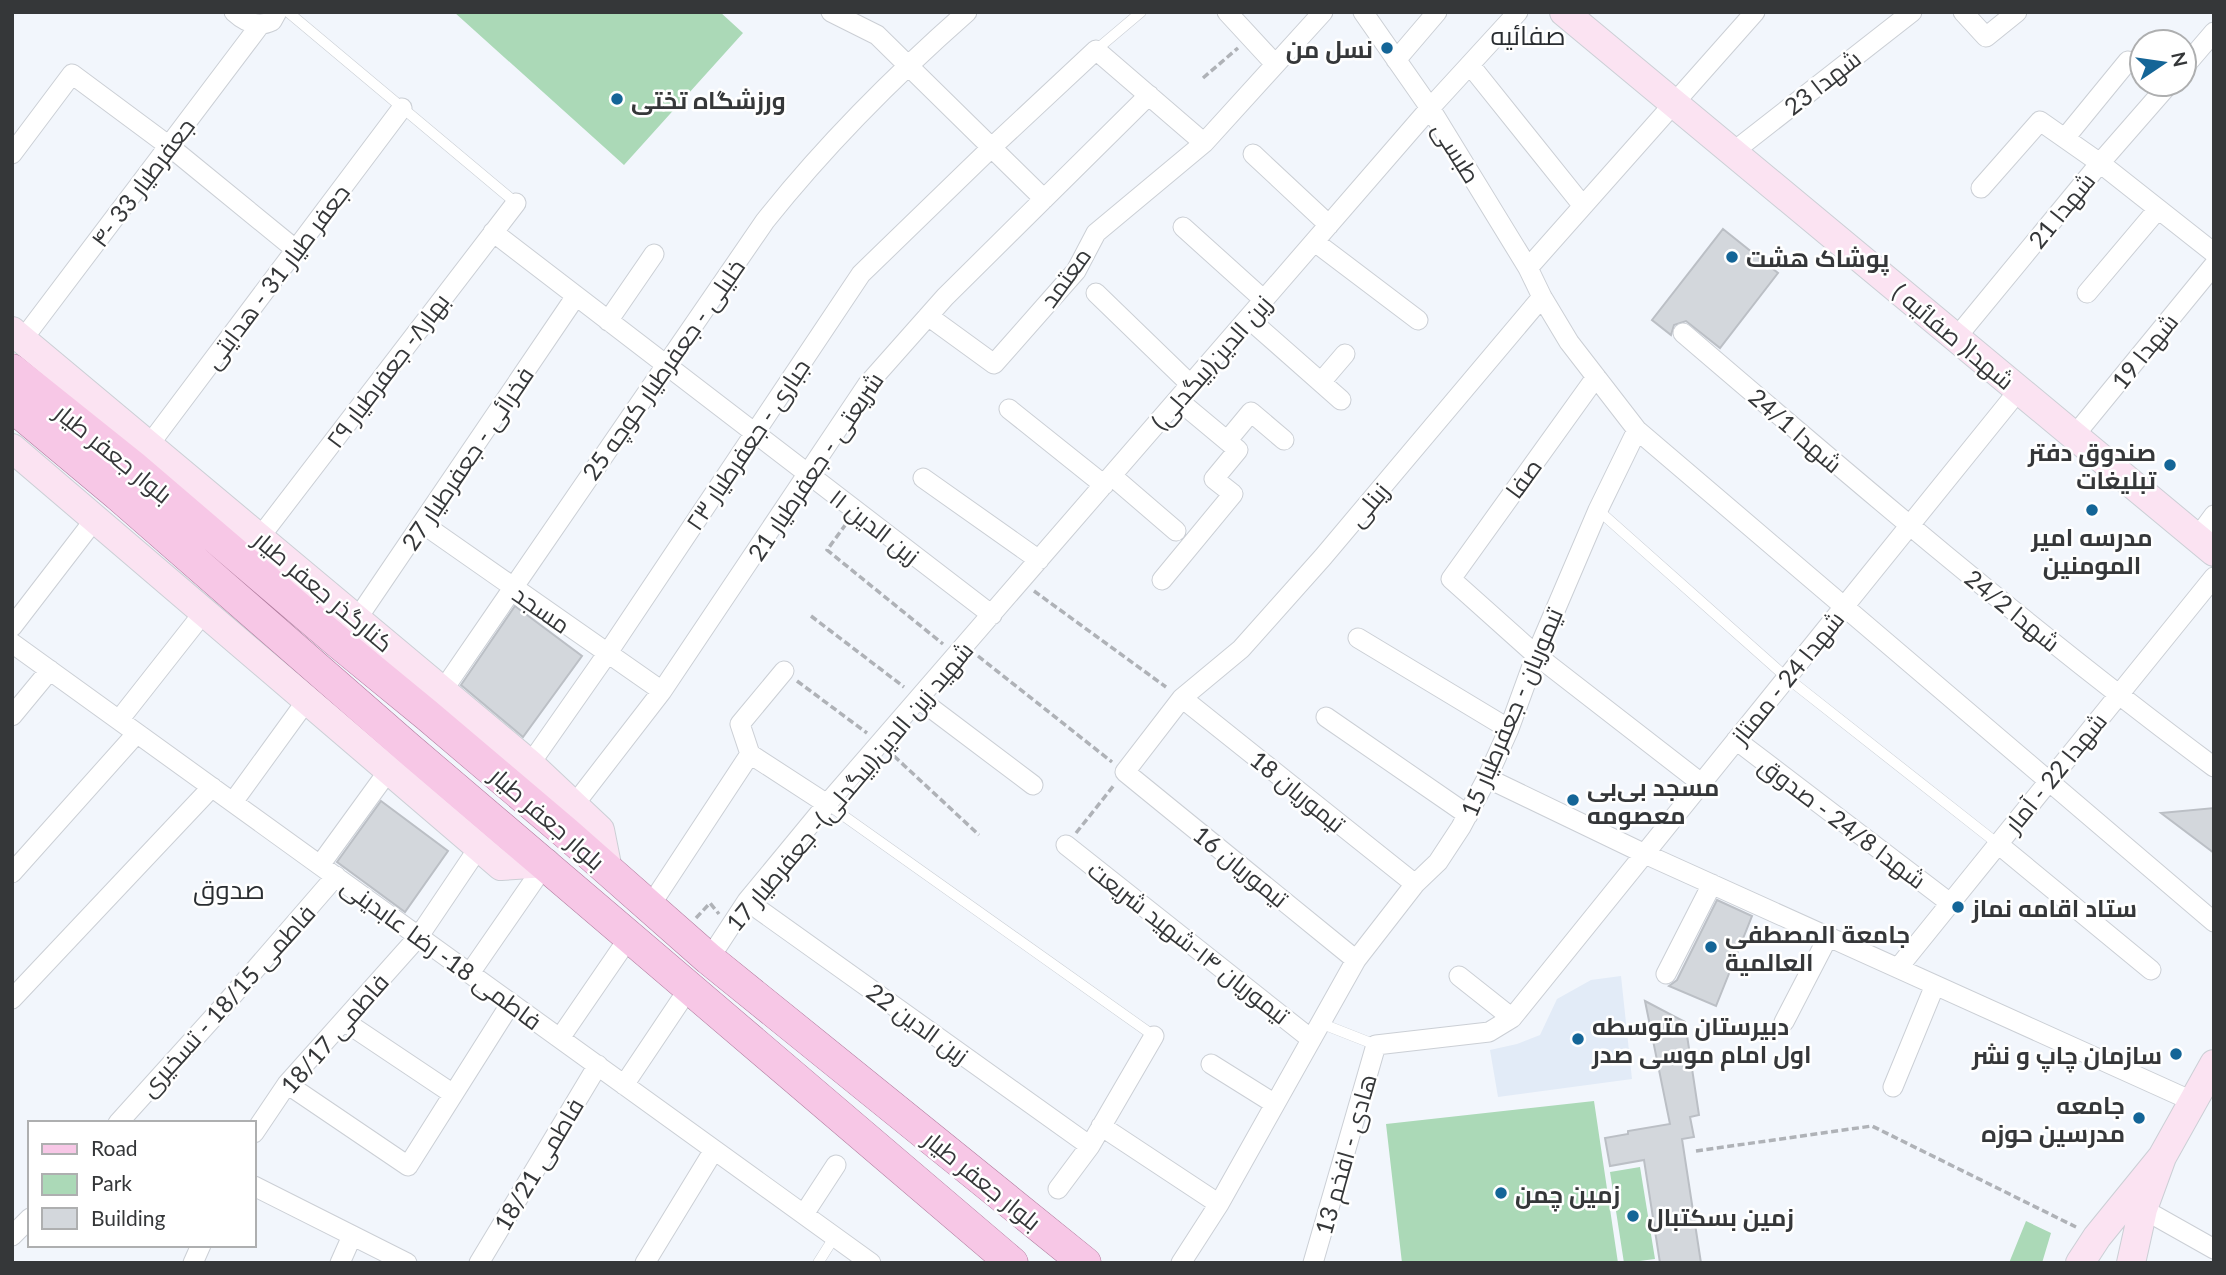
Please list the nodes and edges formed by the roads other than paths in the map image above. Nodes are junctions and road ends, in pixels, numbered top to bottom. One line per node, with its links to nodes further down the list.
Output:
1 (234, 12): 17 (street)
2 (277, 12): 17 (street, ۴- جعفرطیار 33)
3 (288, 12): 29 (lane)
4 (831, 12): 24 (street)
5 (967, 12): 24 (street, خلیلی - جعفرطیار کوچه 25)
6 (1142, 12): 19 (lane)
7 (1227, 12): 23 (street)
8 (1323, 12): 23 (street, معتمد)
9 (1363, 12): 21 (street, طبسی)
10 (1437, 12): 21 (street)
11 (1518, 12): 25 (street, زین الدین(بیگدلی))
12 (1564, 12): 28 (main road, شهدا( صفائیه ))
13 (1755, 12): 28 (street)
14 (1912, 12): 35 (street, شهدا 23)
15 (1963, 12): 16 (street)
16 (2017, 12)
17 (260, 25): 33 (street, ۴- جعفرطیار 33)
18 (2214, 32): 20 (street)
19 (1096, 50): 26 (street); 34 (street, جباری - جعفرطیار ۲۳)
20 (2198, 50)
21 (1396, 60): 30 (street, طبسی)
22 (2127, 61): 31 (street)
23 (1275, 64): 32 (street, معتمد)
24 (906, 65): 34 (street); 66 (street, خلیلی - جعفرطیار کوچه 25)
25 (1470, 65): 30 (street, زین الدین(بیگدلی)); 42 (street)
26 (1149, 95): 32 (street); 40 (street, شریعتی - جعفرطیار 21)
27 (2157, 98): 38 (street, شهدا 21)
28 (1674, 103): 35 (main road, شهدا( صفائیه )); 42 (street)
29 (402, 108): 41 (lane); 48 (street, جعفر طیار 31 - هدایتی)
30 (1430, 108): 44 (street, زین الدین(بیگدلی)); 52 (street, طبسی)
31 (2065, 138): 38 (street); 39 (street)
32 (1204, 143): 58 (street, معتمد)
33 (169, 146): 36 (street); 48 (street); 63 (street, ۴- جعفرطیار 33)
34 (990, 148): 40 (street); 77 (street, جباری - جعفرطیار ۲۳)
35 (1732, 152): 64 (main road, شهدا( صفائیه ))
36 (12, 153)
37 (1253, 154): 44 (street)
38 (2100, 163): 43 (street); 64 (street, شهدا 21)
39 (1981, 188)
40 (1044, 199): 58 (street, شریعتی - جعفرطیار 21)
41 (516, 203): 46 (street, بهار۸- جعفرطیار ۲۹)
42 (1583, 206): 52 (street)
43 (2158, 209): 49 (street); 54 (street)
44 (1329, 225): 47 (street, زین الدین(بیگدلی))
45 (1183, 227): 57 (street)
46 (493, 232): 55 (street, زین الدین ۱۱); 92 (street, بهار۸- جعفرطیار ۲۹)
47 (1315, 242): 57 (street, زین الدین(بیگدلی)); 60 (street)
48 (295, 249): 81 (street, جعفر طیار 31 - هدایتی)
49 (2214, 253)
50 (654, 254): 61 (street)
51 (2214, 265): 78 (street, شهدا 19)
52 (1528, 268): 56 (street, طبسی)
53 (1096, 293): 70 (street)
54 (2087, 293)
55 (576, 296): 61 (street, زین الدین ۱۱); 89 (street, فخرائی - جعفرطیار 27)
56 (1542, 297): 68 (street, طبسی); 113 (street, زینلی)
57 (1264, 300): 59 (street, زین الدین(بیگدلی))
58 (928, 316): 83 (street, شریعتی - جعفرطیار 21)
59 (1248, 318): 69 (street); 70 (street, زین الدین(بیگدلی))
60 (1418, 320)
61 (608, 321): 66 (street, زین الدین ۱۱)
62 (1683, 333): 90 (street, شهدا 24/1)
63 (18, 335): 81 (main road, کنارگذر جعفر طیار)
64 (1956, 338): 71 (main road, شهدا( صفائیه ))
65 (1345, 354): 69 (street)
66 (665, 365): 77 (street, زین الدین ۱۱); 97 (street, خلیلی - جعفرطیار کوچه 25)
67 (12, 370): 141 (main road, بلوار جعفر طیار)
68 (1596, 377): 76 (street, طبسی); 106 (street, صفا)
69 (1321, 382): 73 (street)
70 (1191, 385): 72 (street, زین الدین(بیگدلی))
71 (2019, 390): 78 (main road, شهدا( صفائیه )); 90 (street, شهدا 24 - ممتاز)
72 (1178, 400): 80 (street); 85 (street, زین الدین(بیگدلی))
73 (1341, 400)
74 (12, 406): 140 (main road, بلوار جعفر طیار)
75 (1009, 409): 85 (street)
76 (1637, 430): 86 (street, تیموریان - جعفرطیار 15); 98 (street, طبسی)
77 (754, 432): 83 (street, زین الدین ۱۱); 105 (street, جباری - جعفرطیار ۲۳)
78 (2074, 436): 93 (main road, شهدا( صفائیه ))
79 (1284, 440): 80 (street)
80 (1227, 441): 96 (street)
81 (149, 445): 92 (main road, کنارگذر جعفر طیار)
82 (12, 448): 88 (main road)
83 (808, 475): 100 (street, زین الدین ۱۱); 111 (street, شریعتی - جعفرطیار 21)
84 (923, 478): 94 (street)
85 (1108, 481): 91 (street); 94 (street, زین الدین(بیگدلی))
86 (1598, 510): 106 (street, تیموریان - جعفرطیار 15); 109 (lane)
87 (2214, 516): 93 (street)
88 (95, 519): 99 (main road); 102 (street)
89 (423, 524): 97 (street, مسجد); 101 (street, فخرائی - جعفرطیار 27)
90 (1908, 526): 98 (street, شهدا 24 - ممتاز); 112 (street, شهدا 24/2)
91 (1176, 531)
92 (260, 537): 101 (main road, کنارگذر جعفر طیار)
93 (2205, 545)
94 (1039, 560): 100 (street, زین الدین(بیگدلی))
95 (2214, 577): 112 (street, شهدا 22 - آمار)
96 (1162, 580)
97 (511, 588): 105 (street, مسجد); 110 (street, خلیلی - جعفرطیار کوچه 25)
98 (1843, 606): 109 (street, شهدا 24 - ممتاز); 128 (street, طبسی)
99 (204, 612): 115 (main road); 118 (street)
100 (992, 615): 114 (street, شهید زین الدین(بیگدلی)- جعفرطیار 17)
101 (357, 619): 110 (main road, کنارگذر جعفر طیار)
102 (12, 628)
103 (1359, 638): 119 (street)
104 (12, 643): 107 (street, فاطمی 18- رضا عابدینی)
105 (607, 654): 111 (street, مسجد); 123 (street, جباری - جعفرطیار ۲۳)
106 (1536, 655): 119 (street, تیموریان - جعفرطیار 15); 129 (street)
107 (50, 670): 116 (street); 118 (street, فاطمی 18- رضا عابدینی)
108 (784, 671): 122 (street)
109 (1786, 677): 121 (street, شهدا 24 - ممتاز); 136 (lane)
110 (443, 691): 123 (main road, کنارگذر جعفر طیار)
111 (662, 691): 134 (street, شریعتی - جعفرطیار 21)
112 (2117, 694): 124 (street, شهدا 24/2); 128 (street, شهدا 22 - آمار)
113 (1182, 698): 126 (street, زینلی); 144 (street, تیموریان 18)
114 (919, 699): 130 (street); 133 (street, شهید زین الدین(بیگدلی)- جعفرطیار 17)
115 (307, 700): 125 (main road); 132 (street)
116 (12, 716)
117 (1326, 718): 135 (street)
118 (119, 720): 120 (street, فاطمی 18- رضا عابدینی)
119 (1509, 729): 127 (street, تیموریان - جعفرطیار 15)
120 (137, 733): 131 (street, فاطمی 18- رضا عابدینی); 143 (street)
121 (1736, 740): 129 (street, شهدا 24 - ممتاز); 147 (street, شهدا 24/8 - صدوق)
122 (750, 754): 133 (street); 148 (street)
123 (530, 764): 134 (main road, کنارگذر جعفر طیار)
124 (2214, 766)
125 (389, 770): 138 (main road); 142 (street, فاطمی 18/15 - تسخیری)
126 (1125, 772): 154 (street, تیموریان 16)
127 (1487, 778): 135 (street, تیموریان - جعفرطیار 15); 139 (street)
128 (2048, 781): 136 (street, شهدا 22 - آمار); 149 (street, طبسی)
129 (1701, 783): 139 (street, شهدا 24 - ممتاز)
130 (1033, 785)
131 (212, 787): 132 (street, فاطمی 18- رضا عابدینی); 162 (street)
132 (233, 802): 142 (street, فاطمی 18- رضا عابدینی)
133 (827, 804): 146 (street, شهید زین الدین(بیگدلی)- جعفرطیار 17); 168 (lane)
134 (574, 805): 141 (main road, کنارگذر جعفر طیار)
135 (1468, 815): 144 (street, تیموریان - جعفرطیار 15)
136 (1998, 844): 147 (street, شهدا 22 - آمار); 156 (street)
137 (1066, 845): 167 (street, تیموریان ۱۴-شهید شریعت)
138 (479, 847): 140 (main road); 150 (street, فاطمی 18/17)
139 (1645, 854): 145 (street); 164 (street, شهدا 24 - ممتاز)
140 (546, 863): 151 (main road, بلوار جعفر طیار); 157 (street)
141 (608, 870): 148 (main road, بلوار جعفر طیار)
142 (328, 871): 150 (street, فاطمی 18- رضا عابدینی); 180 (street, فاطمی 18/15 - تسخیری)
143 (12, 873)
144 (1415, 884): 154 (street, تیموریان - جعفرطیار 15)
145 (1712, 884): 152 (street); 158 (street)
146 (747, 901): 153 (street, شهید زین الدین(بیگدلی)- جعفرطیار 17); 183 (street, زین الدین 22)
147 (1950, 904): 155 (street, شهدا 22 - آمار)
148 (649, 906): 153 (main road, بلوار جعفر طیار)
149 (2214, 922)
150 (419, 936): 157 (street, فاطمی 18- رضا عابدینی); 165 (street, فاطمی 18/17)
151 (630, 936): 161 (main road, بلوار جعفر طیار); 169 (street)
152 (1828, 937): 155 (street); 166 (street)
153 (709, 959): 161 (main road); 206 (main road, بلوار جعفر طیار)
154 (1356, 960): 167 (street, تیموریان - جعفرطیار 15)
155 (1898, 968): 160 (street)
156 (2151, 970)
157 (470, 973): 163 (street, فاطمی 18- رضا عابدینی)
158 (1666, 974)
159 (1460, 976): 164 (street)
160 (1935, 985): 176 (street); 178 (street)
161 (689, 988): 175 (street); 205 (main road, بلوار جعفر طیار)
162 (12, 999)
163 (511, 1003): 169 (street, فاطمی 18- رضا عابدینی); 177 (street)
164 (1512, 1018): 170 (street, شهدا 24 - ممتاز)
165 (344, 1021): 174 (street, فاطمی 18/17); 177 (street)
166 (1784, 1022)
167 (1316, 1031): 170 (lane); 179 (street, تیموریان - جعفرطیار 15)
168 (1154, 1036): 181 (street)
169 (560, 1038): 173 (street, فاطمی 18- رضا عابدینی)
170 (1376, 1045): 208 (street, هادی - افخم 13)
171 (1211, 1064): 179 (street)
172 (2214, 1064): 178 (main road)
173 (598, 1065): 175 (street, فاطمی 18- رضا عابدینی); 201 (street, فاطمی 18/21)
174 (287, 1084): 177 (street); 182 (street, فاطمی 18/17)
175 (624, 1085): 184 (street, فاطمی 18- رضا عابدینی)
176 (1893, 1087)
177 (453, 1094)
178 (2192, 1101): 185 (main road)
179 (1275, 1104): 189 (street, تیموریان - جعفرطیار 15)
180 (120, 1121)
181 (1101, 1126): 183 (street); 189 (street)
182 (256, 1130)
183 (1090, 1146): 188 (street)
184 (714, 1150): 191 (street, فاطمی 18- رضا عابدینی); 202 (street)
185 (2162, 1157): 190 (main road); 209 (main road)
186 (836, 1165): 191 (street)
187 (256, 1187): 194 (street)
188 (1058, 1189)
189 (1219, 1204): 207 (street, تیموریان - جعفرطیار 15)
190 (2143, 1209): 197 (street); 210 (main road)
191 (804, 1214): 195 (street, فاطمی 18- رضا عابدینی)
192 (28, 1220): 193 (street)
193 (12, 1236)
194 (352, 1236): 199 (street); 200 (street)
195 (835, 1236): 203 (lane); 204 (street, فاطمی 18- رضا عابدینی)
196 (200, 1247): 198 (street)
197 (2214, 1248)
198 (193, 1263)
199 (340, 1263)
200 (407, 1263)
201 (479, 1263)
202 (645, 1263)
203 (818, 1263)
204 (871, 1263)
205 (1012, 1263)
206 (1085, 1263)
207 (1181, 1263)
208 (1313, 1263)
209 (2080, 1263)
210 (2131, 1263)

